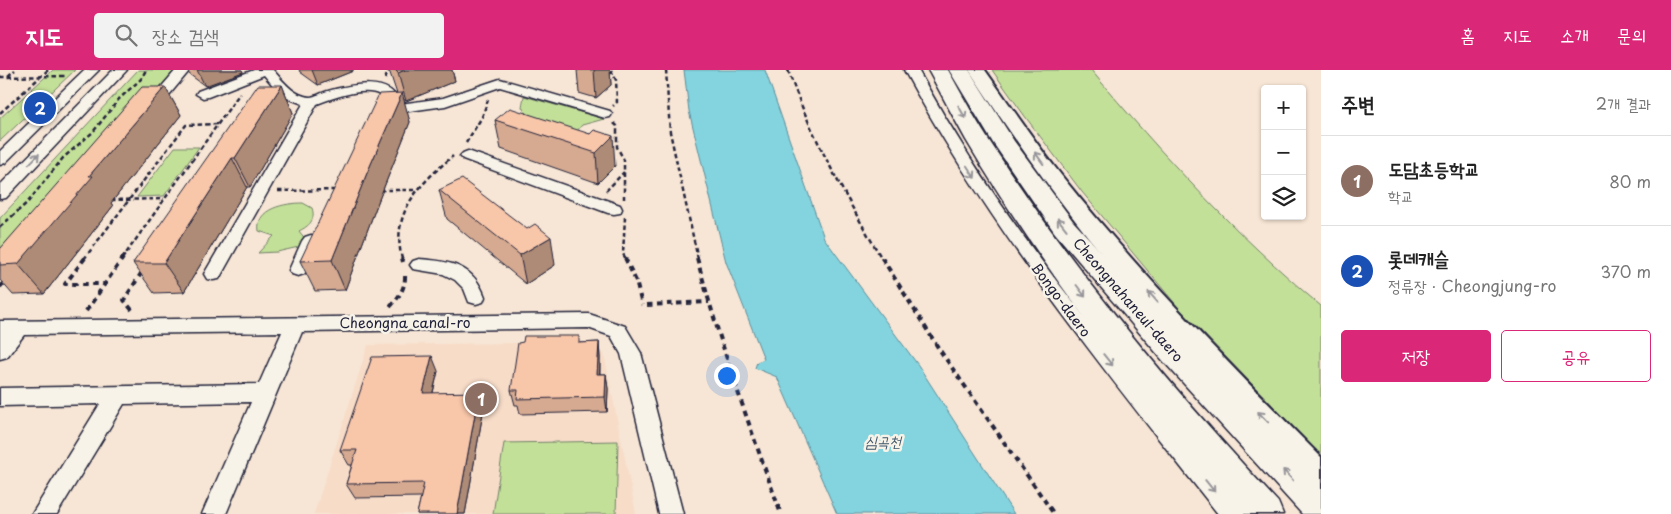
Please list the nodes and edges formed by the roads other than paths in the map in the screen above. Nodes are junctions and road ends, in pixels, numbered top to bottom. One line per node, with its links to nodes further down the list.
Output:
1 (92, 70): 15 (street)
2 (120, 70): 16 (street, one-way to 2)
3 (183, 70): 13 (street)
4 (911, 70): 35 (street, Bongo-daero, one-way to 35)
5 (938, 70): 29 (highway, Cheongnahaneul-daero, one-way to 29)
6 (959, 70): 31 (highway, Cheongnahaneul-daero, one-way to 6)
7 (977, 70): 30 (main road, one-way to 7)
8 (262, 72): 10 (street); 11 (street)
9 (487, 87): 11 (street); 12 (lane)
10 (203, 94)
11 (311, 102): 21 (street)
12 (606, 114)
13 (140, 121)
14 (464, 151): 17 (street)
15 (0, 160)
16 (0, 194)
17 (621, 208)
18 (318, 226): 20 (street)
19 (409, 267): 22 (street)
20 (298, 270)
21 (213, 274)
22 (476, 297)
23 (295, 324): 24 (street, Cheongna canal-ro); 26 (street); 34 (street, Cheongna canal-ro)
24 (9, 328): 25 (street)
25 (0, 351)
26 (266, 393): 27 (street); 33 (street)
27 (117, 396): 28 (street); 32 (street)
28 (0, 397)
29 (1172, 407): 36 (highway); 37 (highway, Cheongnahaneul-daero)
30 (1321, 477)
31 (1321, 510)
32 (44, 514)
33 (214, 514)
34 (670, 514)
35 (1233, 514)
36 (1256, 514)
37 (1265, 514)

